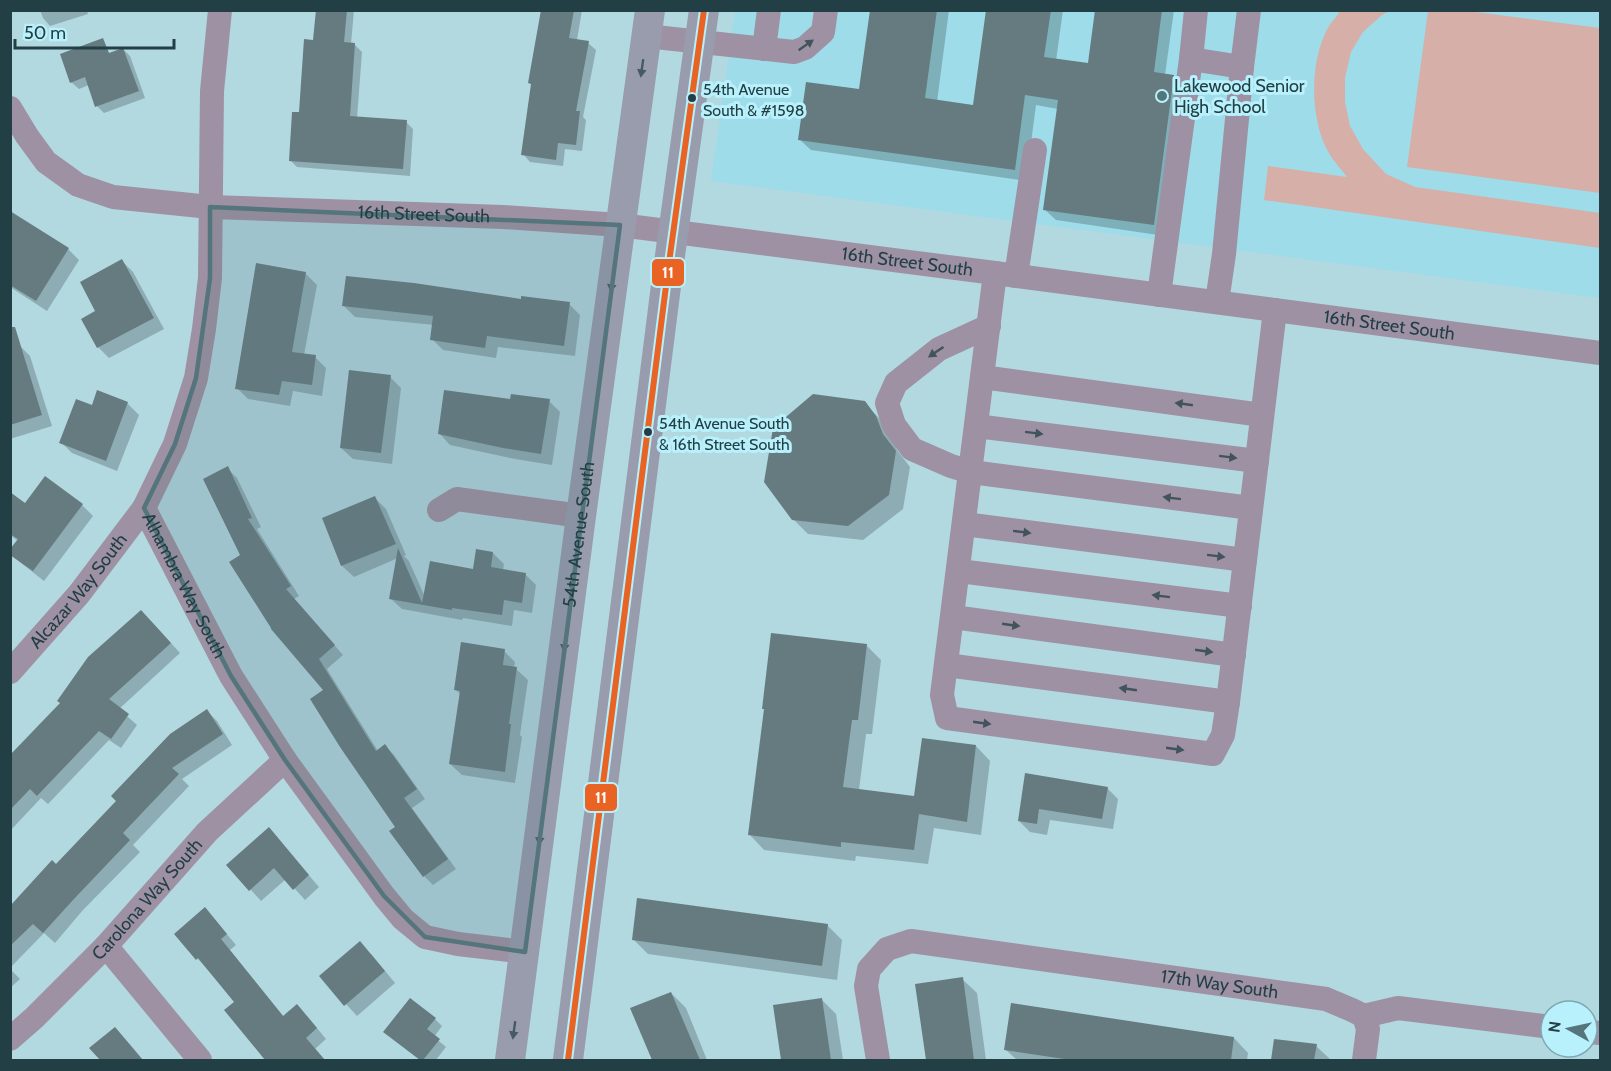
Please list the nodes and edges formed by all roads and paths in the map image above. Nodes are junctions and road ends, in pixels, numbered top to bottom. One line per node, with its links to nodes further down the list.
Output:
1 (220, 10): 14 (street)
2 (704, 10): 8 (main road)
3 (769, 10): 9 (street)
4 (826, 10): 9 (street, one-way to 4)
5 (1196, 10): 10 (street)
6 (1249, 10): 11 (street)
7 (648, 23): 8 (street); 15 (main road, 54th Avenue South, one-way to 15)
8 (700, 43): 9 (street); 16 (main road)
9 (764, 50)
10 (1191, 59): 11 (street); 18 (street)
11 (1242, 67): 19 (street)
12 (10, 108): 14 (street)
13 (1035, 150): 17 (street)
14 (210, 207): 15 (street, 16th Street South); 28 (street, Alhambra Way South)
15 (620, 225): 16 (street, 16th Street South); 31 (main road, 54th Avenue South, one-way to 31)
16 (674, 231): 17 (street, 16th Street South); 49 (main road)
17 (1006, 274): 18 (street, 16th Street South); 21 (street)
18 (1159, 295): 19 (street, 16th Street South)
19 (1217, 302): 20 (street, 16th Street South)
20 (1275, 310): 22 (street, 16th Street South); 24 (street)
21 (989, 326): 23 (street); 27 (street, one-way to 27)
22 (1600, 353)
23 (982, 377): 24 (street, one-way to 23); 25 (street)
24 (1262, 415): 26 (street)
25 (976, 426): 26 (street, one-way to 26); 27 (street)
26 (1257, 461): 29 (street)
27 (971, 472): 29 (street, one-way to 27); 32 (street)
28 (144, 508): 39 (street, Alcazar Way South); 41 (street, Alhambra Way South)
29 (1251, 508): 33 (street)
30 (439, 510): 31 (street)
31 (581, 516): 43 (main road, 54th Avenue South, one-way to 43)
32 (964, 524): 33 (street, one-way to 33); 34 (street)
33 (1245, 560): 35 (street)
34 (959, 571): 35 (street, one-way to 34); 36 (street)
35 (1240, 606): 37 (street)
36 (953, 617): 37 (street, one-way to 37); 38 (street)
37 (1234, 655): 40 (street)
38 (946, 665): 40 (street, one-way to 38); 40 (street, one-way to 40)
39 (10, 672)
40 (1228, 702)
41 (285, 760): 42 (street, Carolona Way South); 43 (street, Alhambra Way South)
42 (106, 946): 46 (street, Carolona Way South); 47 (street)
43 (525, 952): 48 (main road, 54th Avenue South, one-way to 48)
44 (1364, 1016): 45 (street); 50 (street, 17th Way South); 51 (street)
45 (1539, 1026)
46 (10, 1039)
47 (200, 1060)
48 (510, 1060)
49 (568, 1060)
50 (878, 1060)
51 (1364, 1060)

